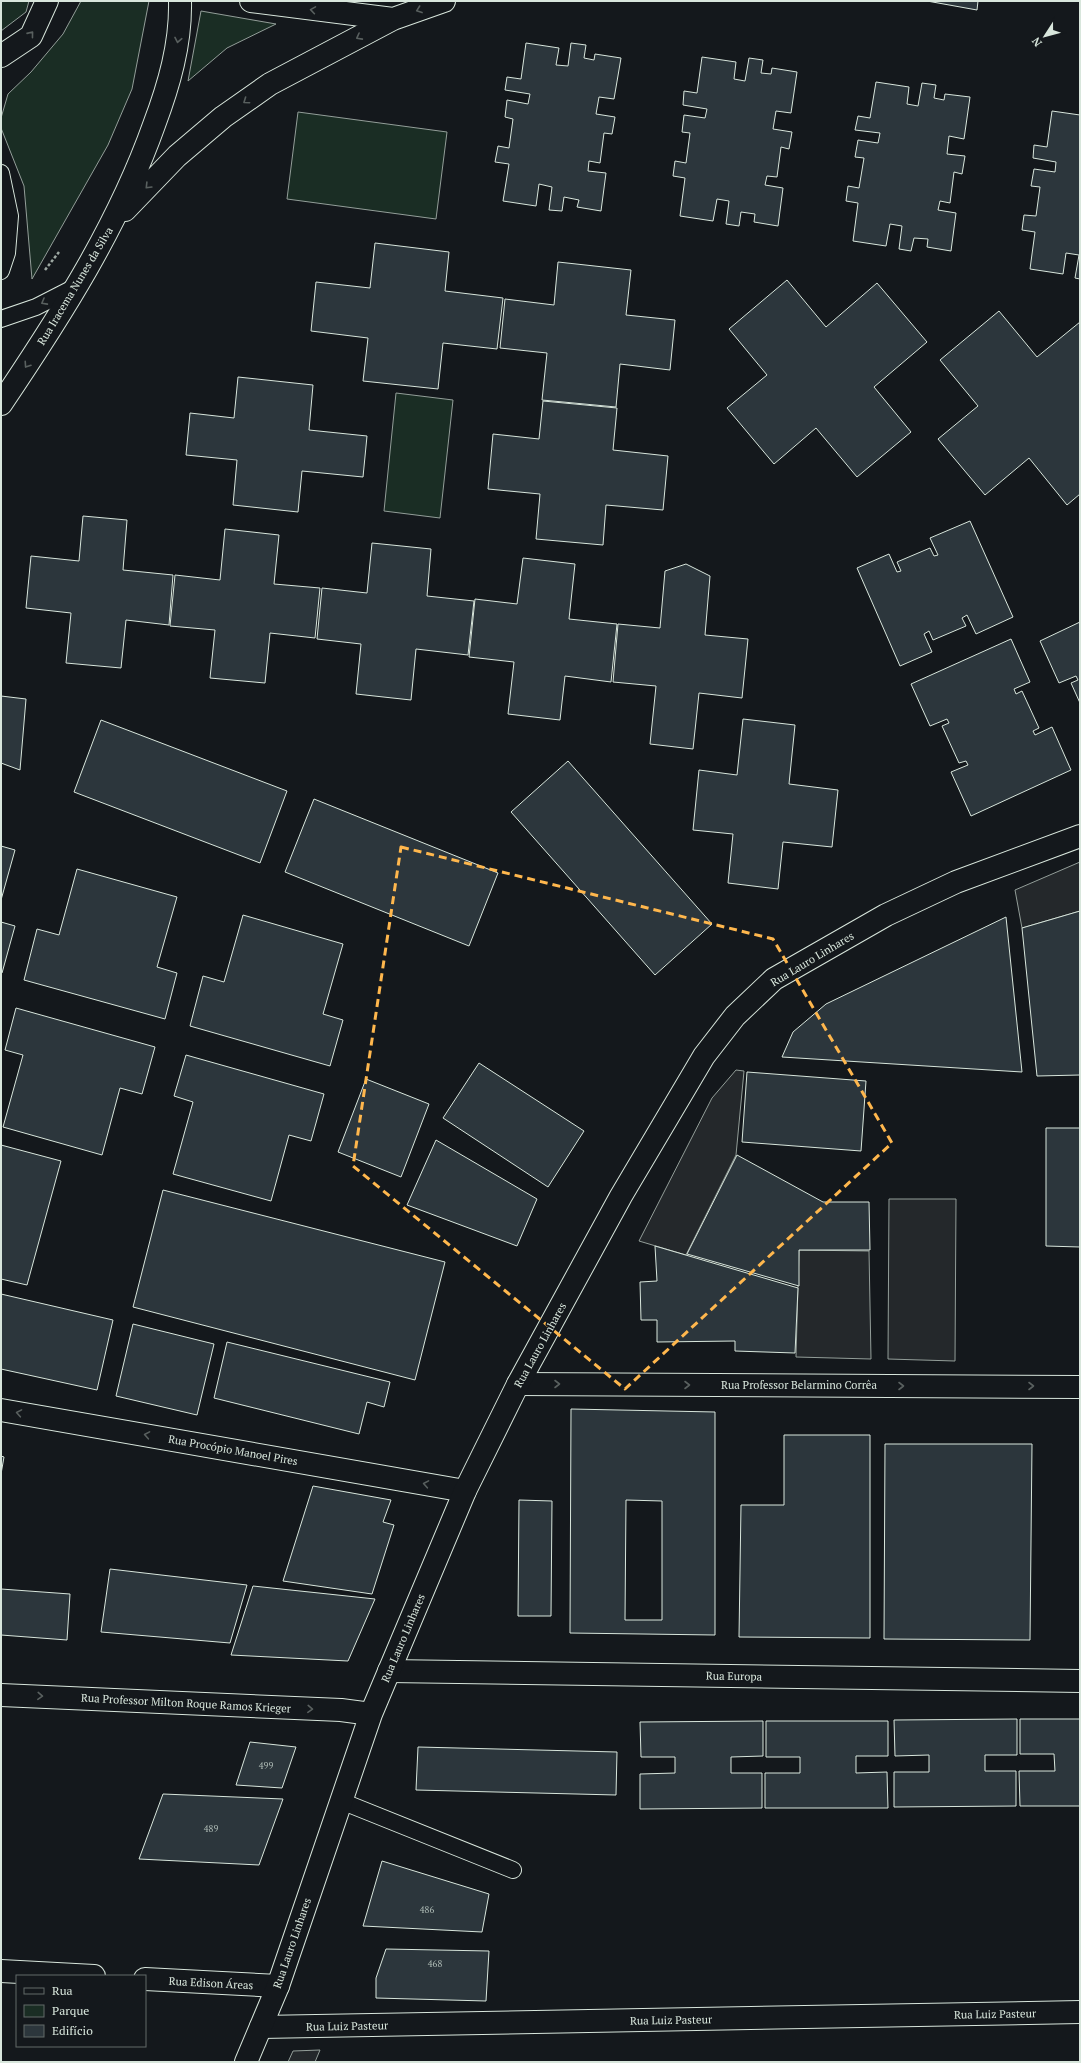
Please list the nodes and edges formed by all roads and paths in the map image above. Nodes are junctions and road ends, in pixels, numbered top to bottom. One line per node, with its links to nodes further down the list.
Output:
1 (48, 1): 6 (street, one-way to 1)
2 (180, 1): 9 (street, Rua Iracema Nunes da Silva, one-way to 9)
3 (251, 1): 5 (street, one-way to 3)
4 (444, 1): 5 (street, one-way to 5)
5 (393, 19): 9 (street, one-way to 9)
6 (1, 56)
7 (1, 173): 8 (lane)
8 (6, 212): 10 (lane)
9 (113, 222): 11 (street, Rua Iracema Nunes da Silva)
10 (1, 271)
11 (79, 285): 12 (lane, one-way to 12); 13 (street, Rua Iracema Nunes da Silva, one-way to 13)
12 (1, 319)
13 (1, 404)
14 (1080, 836): 15 (street, Rua Lauro Linhares)
15 (518, 1384): 16 (street, Rua Professor Belarmino Corrêa, one-way to 16); 18 (street, Rua Lauro Linhares)
16 (1080, 1387)
17 (1, 1410): 18 (street, Rua Procópio Manoel Pires, one-way to 17)
18 (465, 1491): 19 (street, Rua Lauro Linhares)
19 (389, 1671): 20 (street, Rua Europa); 22 (street, Rua Lauro Linhares)
20 (1080, 1681)
21 (1, 1695): 22 (street, Rua Professor Milton Roque Ramos Krieger, one-way to 22)
22 (371, 1714): 23 (street, Rua Lauro Linhares)
23 (341, 1801): 24 (lane); 28 (street, Rua Lauro Linhares)
24 (513, 1870)
25 (1, 1971): 26 (street)
26 (75, 1975)
27 (146, 1979): 28 (street, Rua Edison Áreas)
28 (278, 1986): 30 (street, Rua Lauro Linhares)
29 (1080, 2012): 30 (street, Rua Luiz Pasteur)
30 (261, 2027): 31 (street, Rua Lauro Linhares)
31 (246, 2062)

